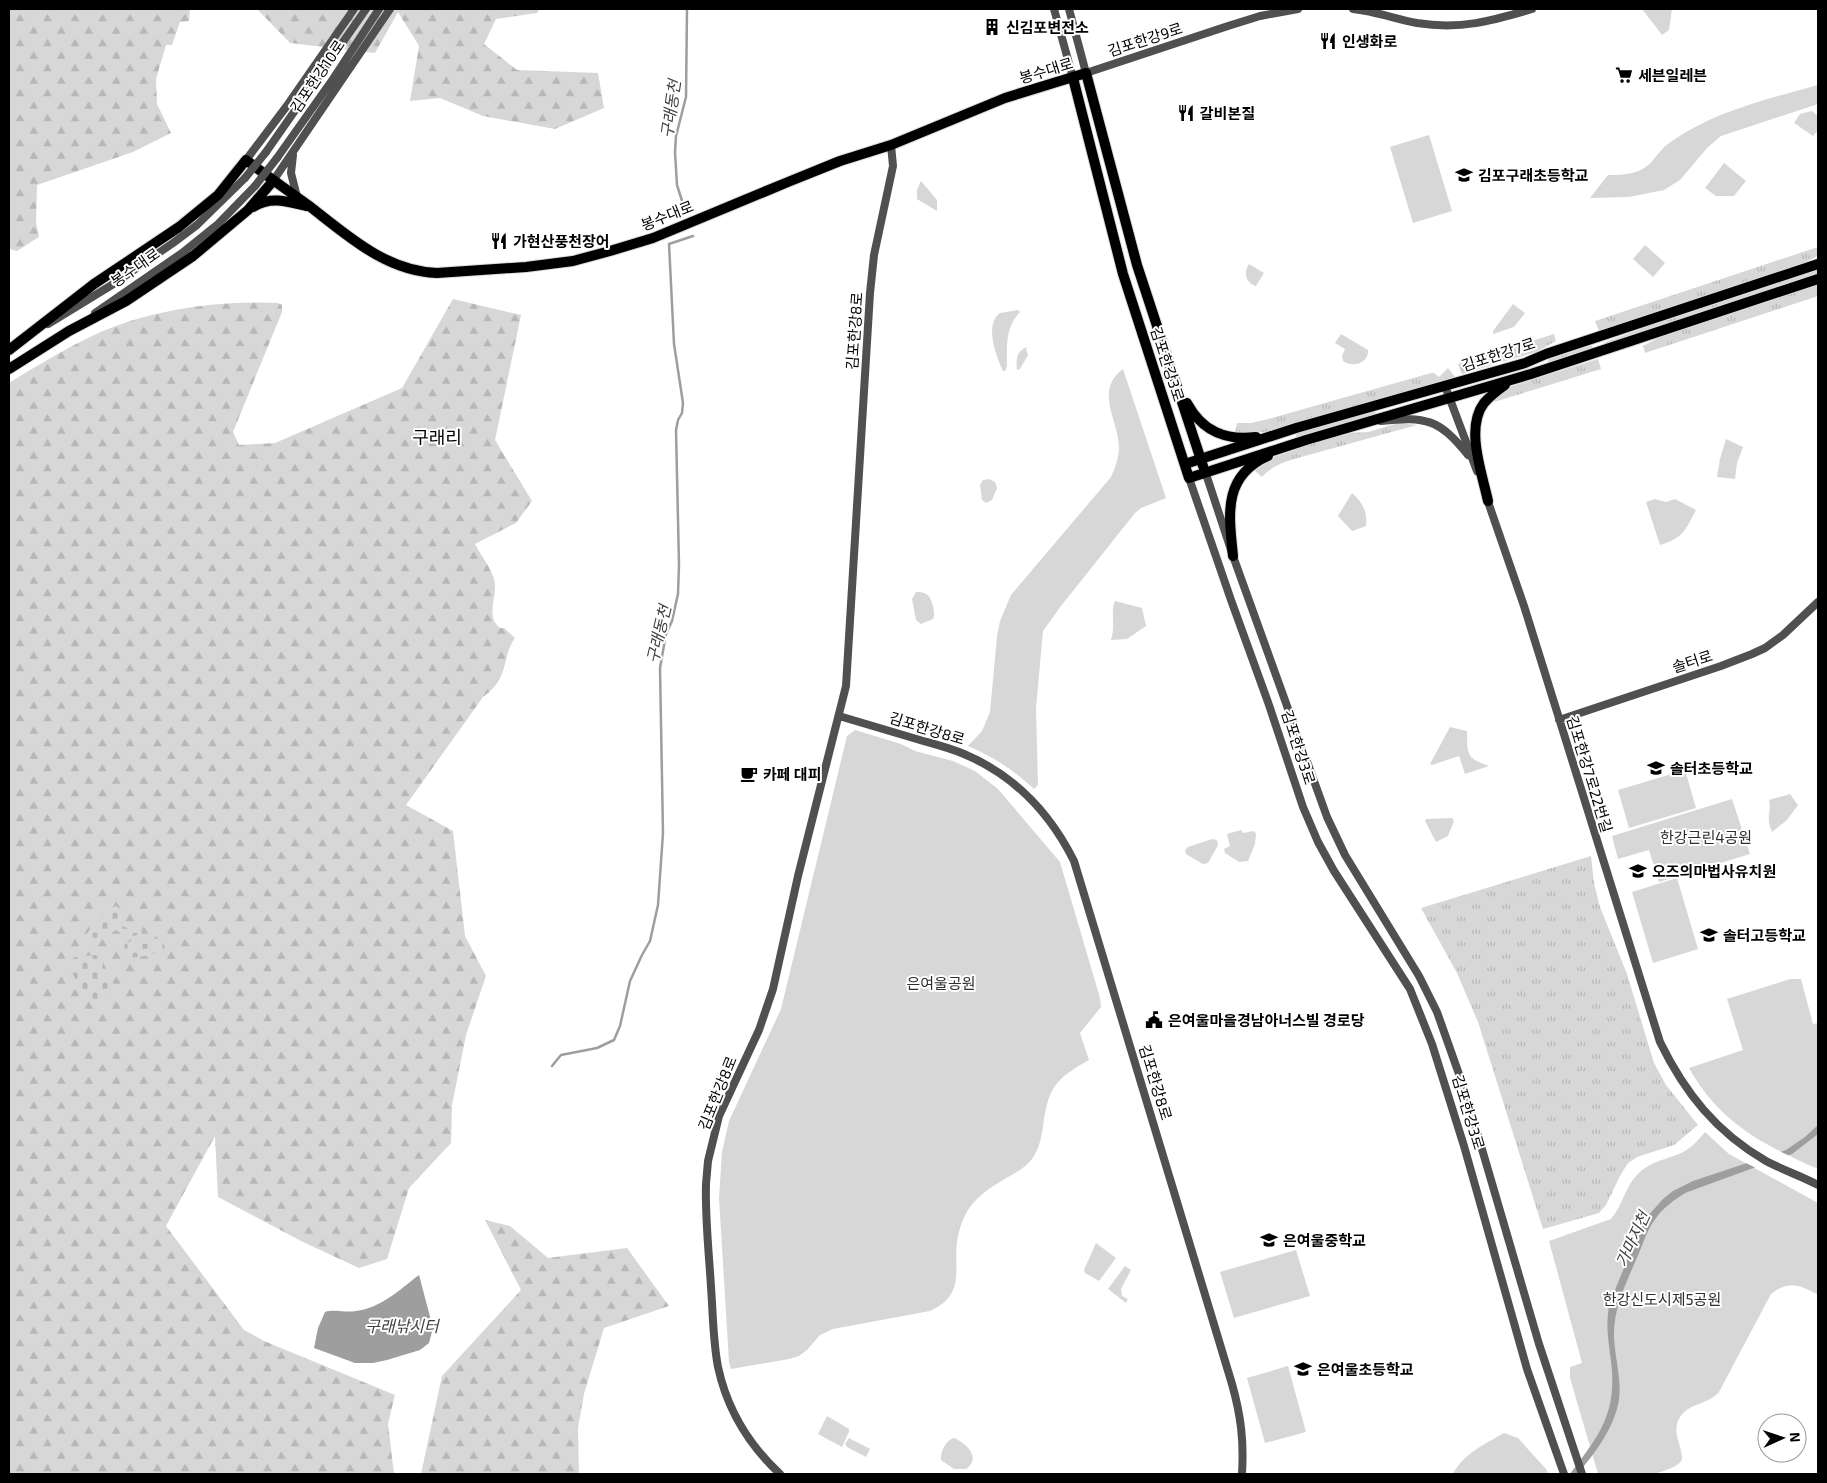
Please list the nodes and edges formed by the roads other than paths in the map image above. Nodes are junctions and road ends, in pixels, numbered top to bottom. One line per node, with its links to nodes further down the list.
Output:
1 (354, 9): 16 (street)
2 (366, 9): 14 (street, 김포한강10로)
3 (379, 9): 15 (street, 김포한강10로)
4 (390, 9): 13 (street)
5 (1054, 9): 11 (street, 김포한강3로)
6 (1069, 9): 10 (street, 김포한강3로)
7 (1298, 9): 10 (street, 김포한강9로)
8 (1352, 9): 9 (street)
9 (1532, 9)
10 (1086, 73): 11 (main road, 봉수대로); 27 (main road, 김포한강3로)
11 (1073, 78): 12 (main road, 봉수대로); 35 (main road, 김포한강3로)
12 (891, 145): 19 (main road, 봉수대로); 41 (street, 김포한강8로)
13 (294, 151): 17 (street); 18 (street)
14 (266, 152): 23 (street, 봉수대로, bridge)
15 (277, 158): 24 (street, 봉수대로, bridge)
16 (246, 160): 17 (main road, 봉수대로); 23 (main road)
17 (273, 181): 18 (main road, 봉수대로); 20 (main road)
18 (297, 198): 19 (main road, 봉수대로)
19 (310, 207): 20 (main road)
20 (248, 210): 24 (main road)
21 (1818, 264): 29 (main road, 김포한강7로)
22 (1818, 279): 28 (main road, 김포한강7로)
23 (36, 331): 25 (main road, 봉수대로)
24 (69, 332): 26 (main road, 봉수대로)
25 (9, 350)
26 (9, 369)
27 (1171, 371): 32 (main road); 36 (main road, 김포한강3로)
28 (1510, 381): 30 (main road, 김포한강7로); 38 (main road)
29 (1445, 386): 30 (street, 김포한강7로22번길); 32 (main road, 김포한강7로)
30 (1450, 399): 31 (main road, 김포한강7로); 34 (street, 김포한강7로22번길)
31 (1359, 424): 33 (main road, 김포한강7로); 34 (street)
32 (1296, 428): 36 (main road, 김포한강7로)
33 (1306, 440): 36 (main road, 김포한강7로); 39 (main road)
34 (1474, 462): 38 (street, 김포한강7로22번길)
35 (1184, 464): 36 (main road, 김포한강7로); 37 (main road, 김포한강3로)
36 (1203, 466): 37 (main road, 김포한강7로); 39 (street, 김포한강3로)
37 (1189, 478): 46 (street, 김포한강3로)
38 (1488, 501): 42 (street, 김포한강7로22번길)
39 (1233, 556): 47 (street, 김포한강3로)
40 (1818, 602): 42 (street, 솔터로)
41 (839, 716): 44 (street, 김포한강8로); 45 (street, 김포한강8로)
42 (1559, 720): 43 (street, 김포한강7로22번길)
43 (1818, 1185)
44 (780, 1474)
45 (1242, 1474)
46 (1564, 1474)
47 (1582, 1474)

